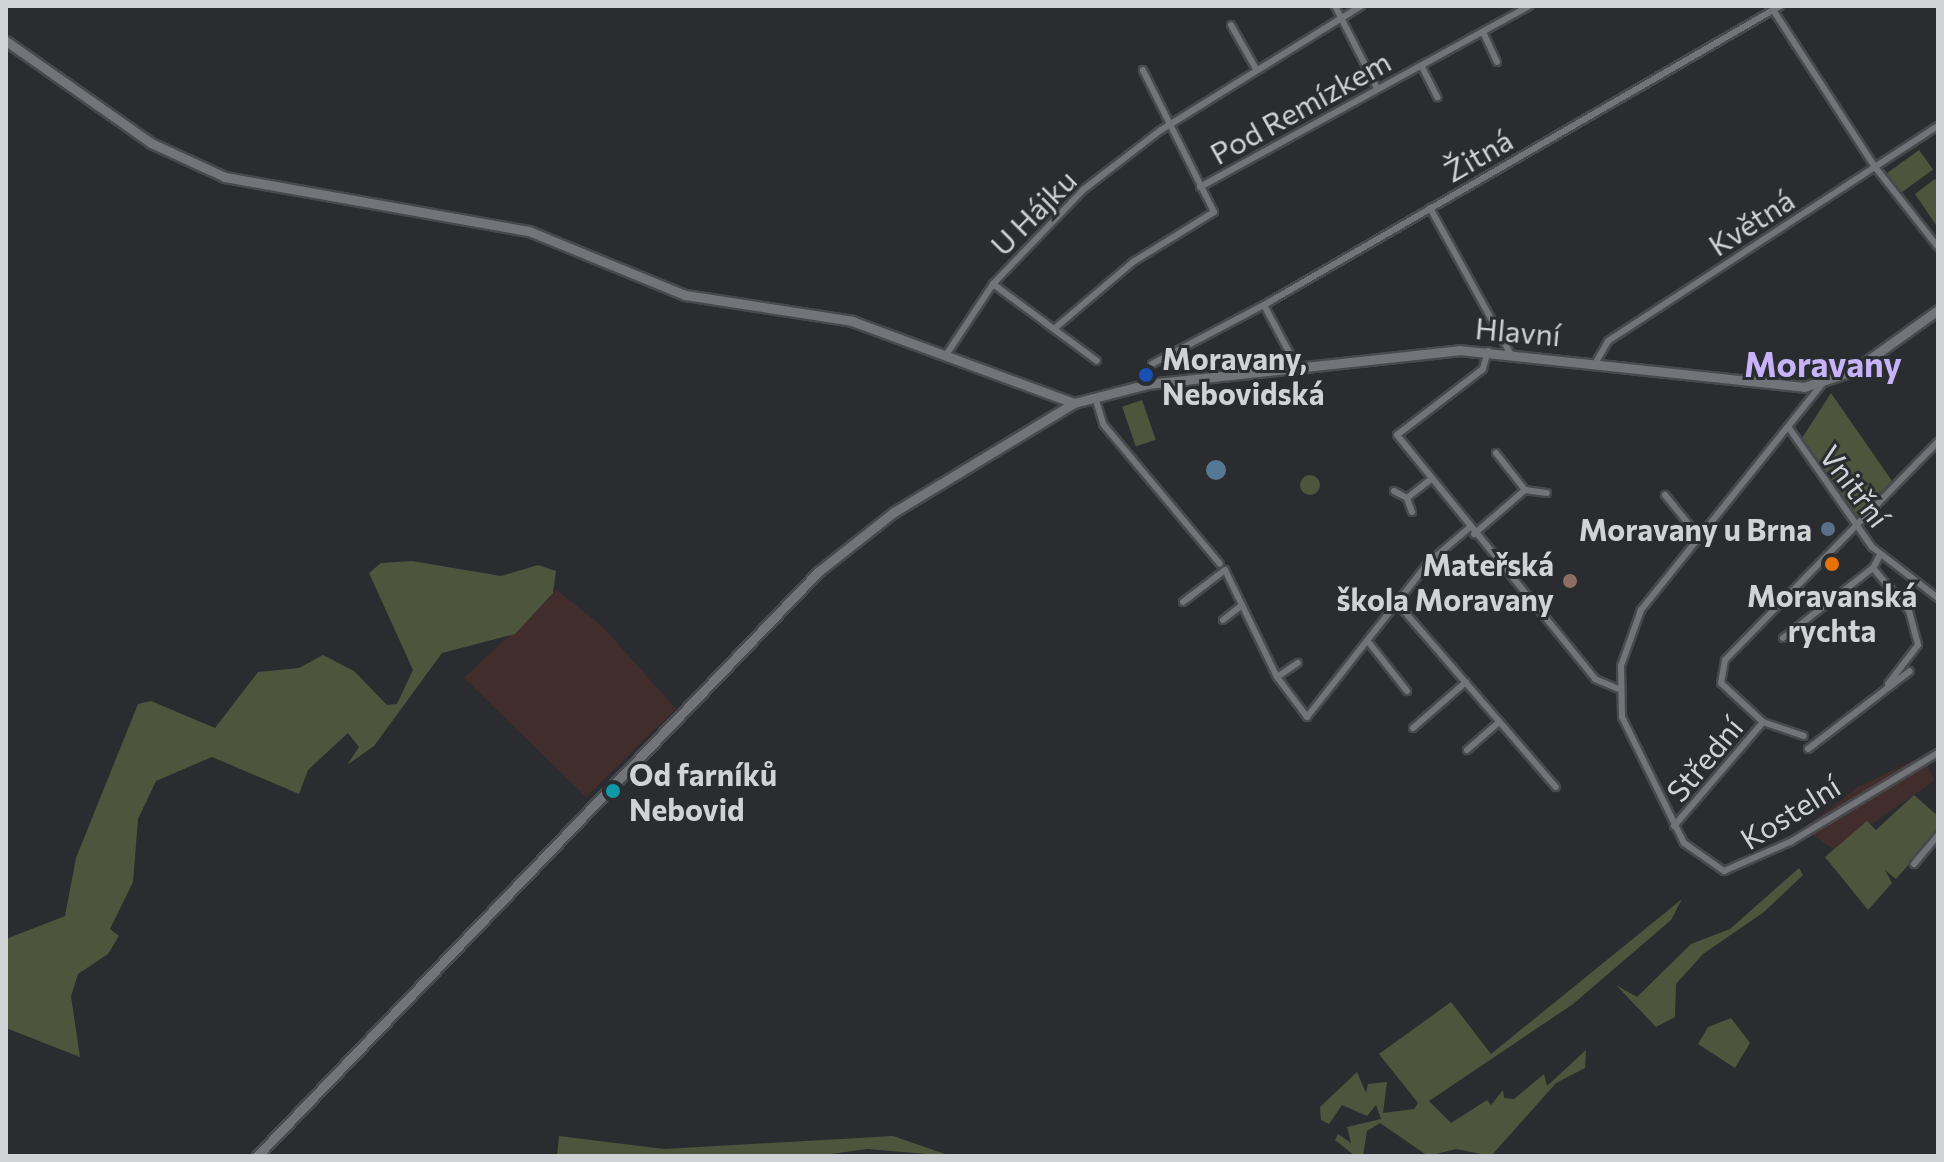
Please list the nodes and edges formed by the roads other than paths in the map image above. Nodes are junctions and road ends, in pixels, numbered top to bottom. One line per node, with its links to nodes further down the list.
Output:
1 (1335, 6): 8 (street)
2 (1361, 6): 8 (street, U Hájku)
3 (1509, 6): 7 (street)
4 (1529, 6): 7 (street, Pod Remízkem)
5 (1780, 6): 6 (street, Žitná)
6 (1773, 10): 20 (street); 22 (street, Žitná)
7 (1513, 15): 10 (street, Pod Remízkem)
8 (1341, 17): 14 (street, U Hájku); 16 (street)
9 (1231, 25): 14 (street)
10 (1483, 32): 12 (street); 13 (street, Pod Remízkem)
11 (6, 41): 29 (street)
12 (1497, 62)
13 (1422, 67): 16 (street, Pod Remízkem); 17 (street, Pod Remízkem)
14 (1256, 69): 18 (street, U Hájku)
15 (1143, 70): 18 (street)
16 (1376, 86): 21 (street, Pod Remízkem)
17 (1437, 97)
18 (1171, 124): 21 (street); 24 (street, U Hájku)
19 (1938, 126): 20 (street, Květná)
20 (1875, 167): 23 (street); 32 (street, Květná)
21 (1200, 187): 27 (street)
22 (1430, 208): 25 (street, Žitná); 30 (street)
23 (1938, 247)
24 (993, 284): 27 (street); 29 (street, U Hájku)
25 (1264, 305): 33 (street, Žitná); 34 (street)
26 (1938, 310): 35 (street, Hlavní)
27 (1054, 329): 31 (street)
28 (1488, 351): 30 (street, Hlavní); 34 (street, Hlavní); 43 (street)
29 (948, 352): 37 (street)
30 (1510, 353): 32 (street, Hlavní)
31 (1097, 361)
32 (1596, 362): 35 (street, Hlavní)
33 (1152, 364)
34 (1296, 365): 36 (street, Hlavní)
35 (1822, 384): 38 (street, Vnitřní)
36 (1095, 397): 37 (street, Hlavní); 54 (street)
37 (1074, 403): 81 (street, Hlavní)
38 (1789, 428): 50 (street, Vnitřní); 52 (street)
39 (1938, 442): 40 (street, Střední)
40 (1930, 451): 42 (street); 50 (street, Střední)
41 (1496, 453): 44 (street)
42 (1938, 455)
43 (1430, 480): 48 (street); 51 (street)
44 (1525, 490): 46 (street); 51 (street)
45 (1394, 491): 48 (street)
46 (1547, 493)
47 (1665, 495): 52 (street)
48 (1407, 498): 49 (street)
49 (1412, 512)
50 (1855, 525): 53 (street, Vnitřní); 71 (street, Střední)
51 (1472, 531): 58 (street); 68 (street)
52 (1699, 537): 68 (street)
53 (1880, 555): 55 (street); 56 (street, Vnitřní)
54 (1220, 564)
55 (1873, 568): 61 (street); 67 (street)
56 (1938, 598)
57 (1183, 602): 59 (street)
58 (1397, 603): 62 (street); 66 (street)
59 (1242, 605): 60 (street); 65 (street)
60 (1223, 620)
61 (1783, 638)
62 (1370, 644): 65 (street); 69 (street)
63 (1298, 663): 65 (street)
64 (1910, 671): 67 (street)
65 (1277, 677)
66 (1466, 682): 70 (street); 72 (street)
67 (1888, 684): 74 (street)
68 (1618, 689): 78 (street, Kostelní)
69 (1407, 691)
70 (1499, 722): 75 (street); 77 (street)
71 (1763, 722): 73 (street); 78 (street, Střední)
72 (1413, 728)
73 (1804, 736)
74 (1808, 749)
75 (1467, 750)
76 (1938, 753): 78 (street, Kostelní)
77 (1556, 787)
78 (1674, 826)
79 (1938, 835): 80 (street)
80 (1914, 864)
81 (257, 1156)

